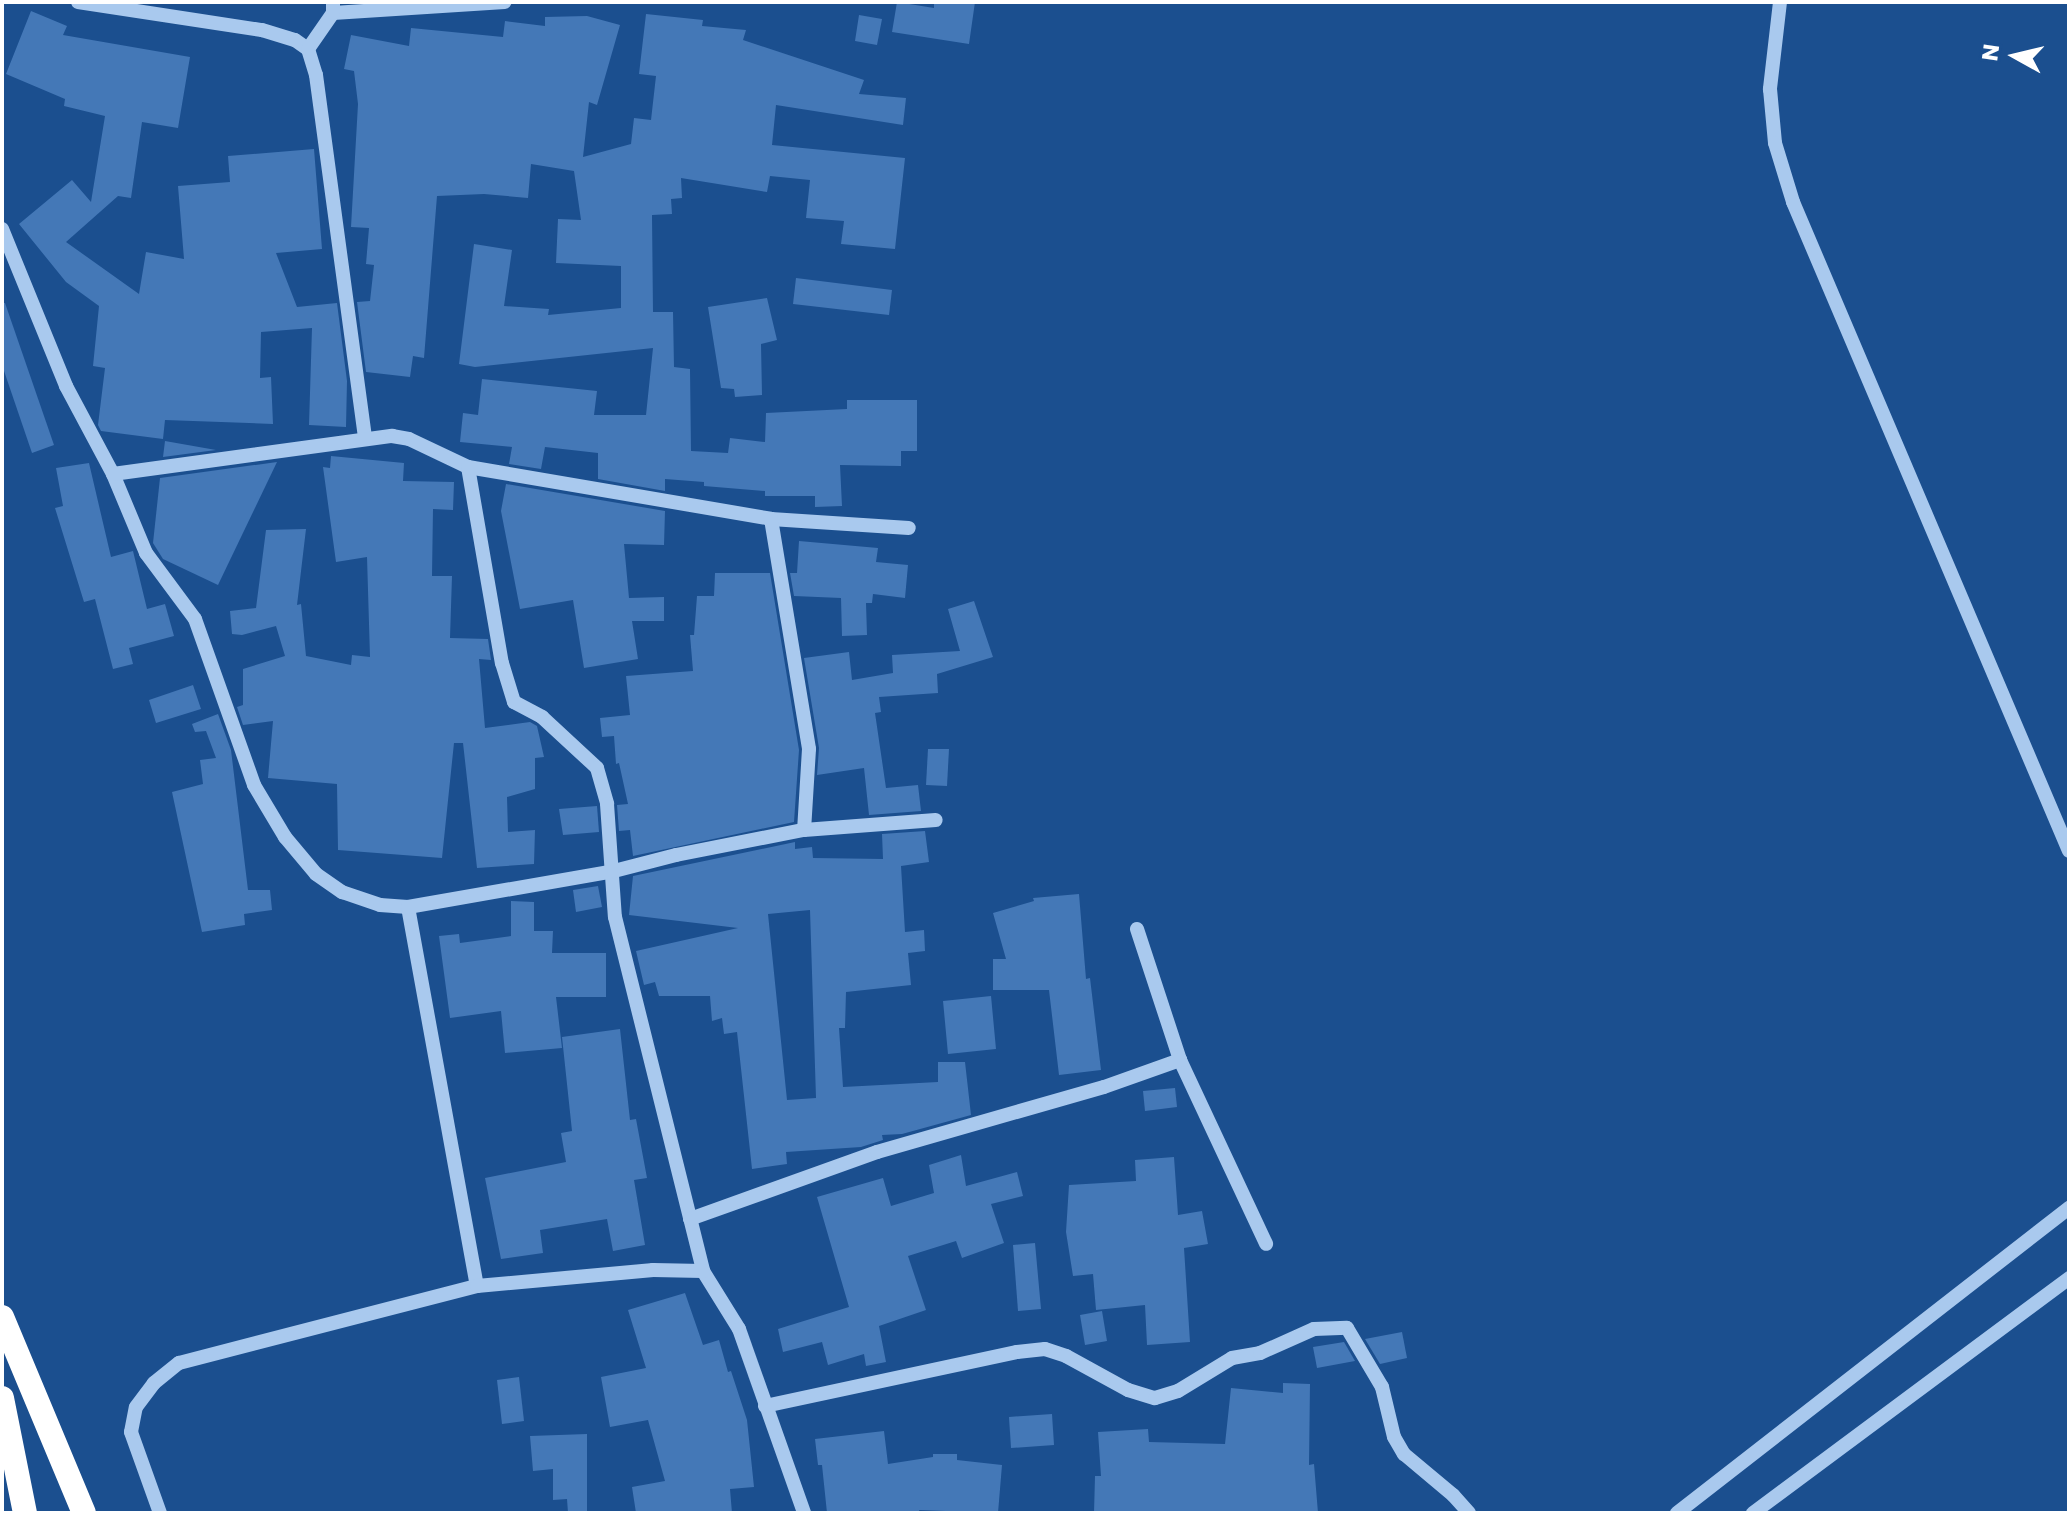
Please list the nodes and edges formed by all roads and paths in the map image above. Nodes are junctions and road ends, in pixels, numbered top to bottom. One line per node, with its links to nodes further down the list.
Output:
1 (78, 2): 5 (street)
2 (505, 2): 4 (street)
3 (1780, 2): 14 (street)
4 (333, 8): 5 (street)
5 (308, 49): 7 (street)
6 (2, 229): 9 (street)
7 (365, 437): 8 (street); 9 (street)
8 (468, 467): 10 (street); 15 (street)
9 (113, 474): 16 (street)
10 (771, 519): 11 (street); 13 (street)
11 (909, 528)
12 (936, 820): 13 (street)
13 (804, 830): 15 (street)
14 (2069, 851)
15 (614, 871): 16 (street); 20 (street)
16 (408, 907): 24 (street)
17 (1137, 929): 18 (street)
18 (1180, 1060): 20 (street); 21 (street)
19 (2069, 1208): 35 (street)
20 (690, 1219): 22 (street)
21 (1266, 1244)
22 (703, 1271): 24 (street); 27 (street)
23 (2069, 1278): 36 (street)
24 (477, 1286): 32 (street)
25 (2, 1317): 31 (highway)
26 (2, 1398): 30 (highway)
27 (765, 1406): 33 (street); 34 (street)
28 (2, 1484): 29 (highway)
29 (14, 1513)
30 (25, 1513)
31 (84, 1513)
32 (160, 1513)
33 (804, 1513)
34 (1469, 1513)
35 (1677, 1513)
36 (1753, 1513)

